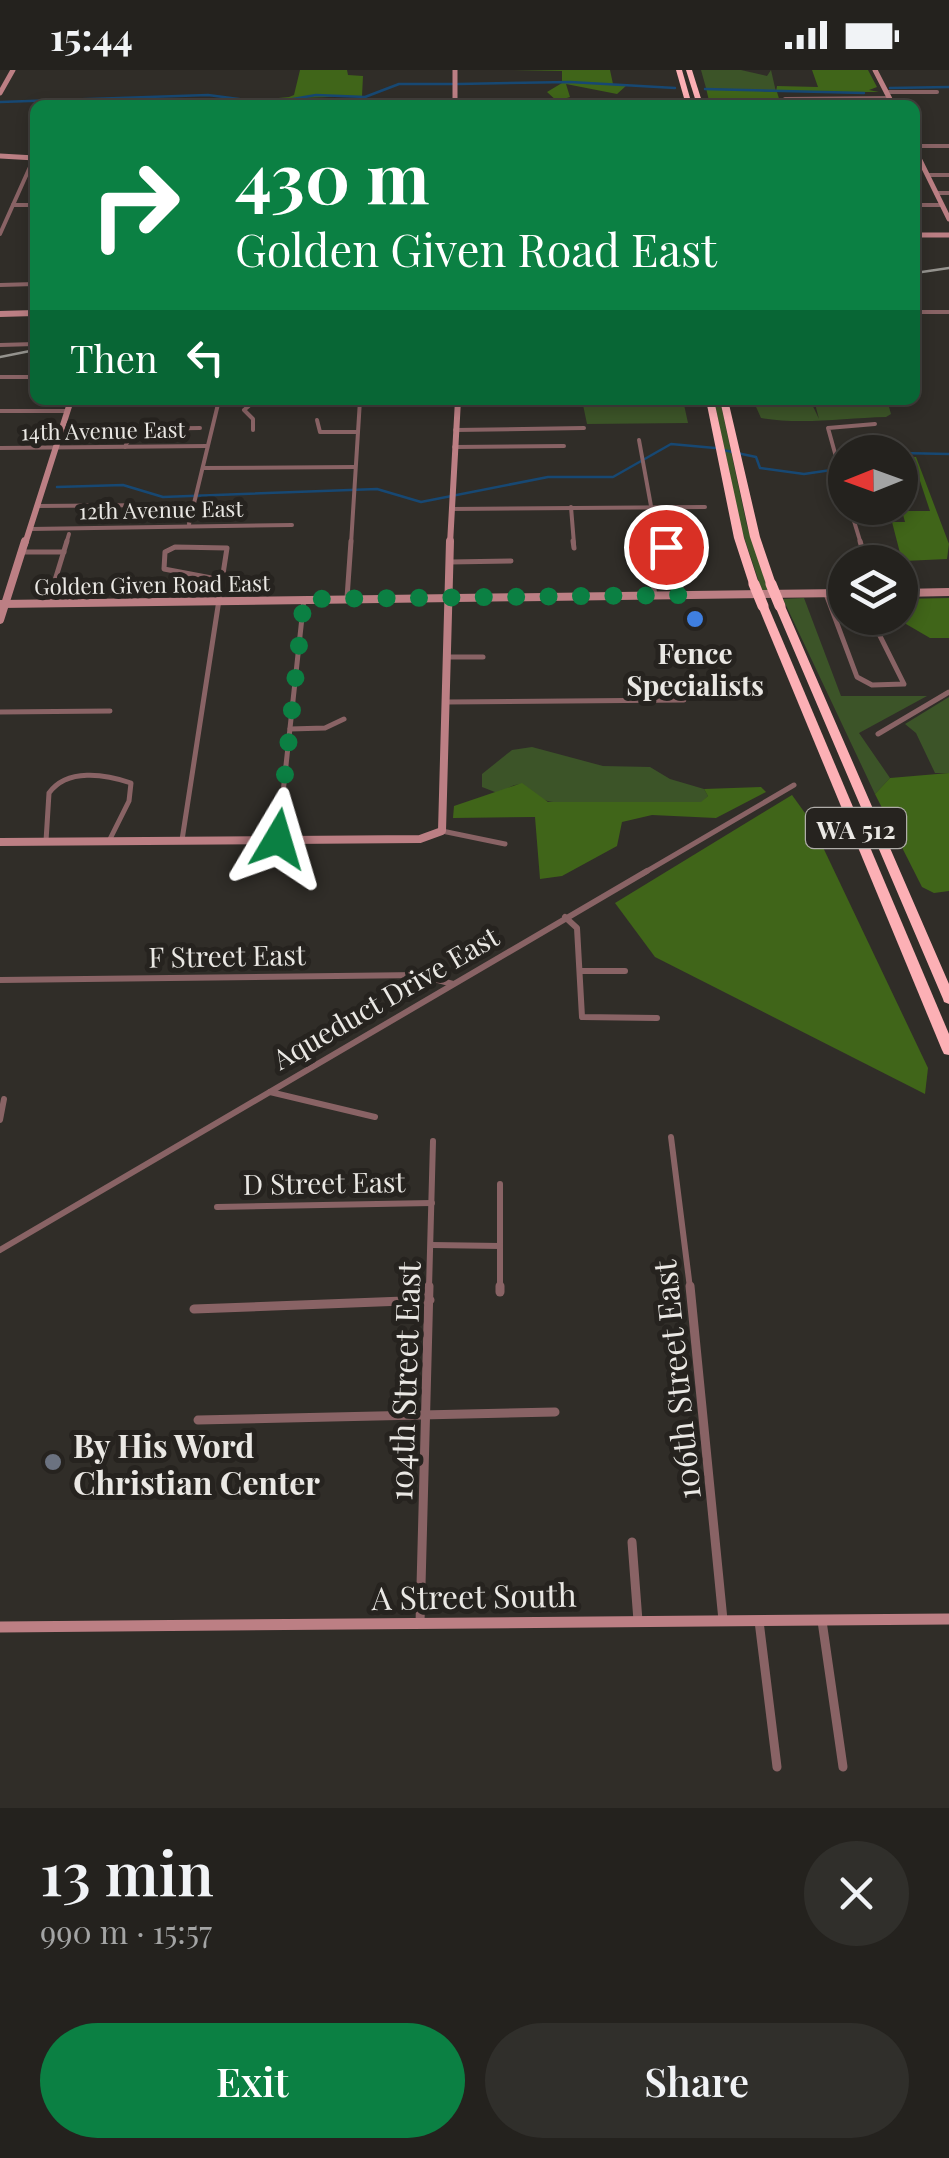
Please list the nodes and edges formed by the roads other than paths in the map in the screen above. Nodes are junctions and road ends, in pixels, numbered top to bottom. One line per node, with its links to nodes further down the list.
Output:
1 (13, 70): 6 (street)
2 (455, 70): 10 (street)
3 (679, 70): 11 (highway)
4 (690, 70): 12 (highway)
5 (875, 70): 8 (street)
6 (0, 92)
7 (937, 92): 8 (street)
8 (888, 95): 9 (street); 13 (street)
9 (785, 98)
10 (455, 100)
11 (688, 100)
12 (699, 100)
13 (890, 100)
14 (949, 146): 15 (street)
15 (920, 148)
16 (0, 156): 17 (street)
17 (30, 158)
18 (920, 158): 20 (street)
19 (30, 167): 26 (street)
20 (928, 175): 21 (street); 22 (street)
21 (949, 175)
22 (936, 194): 23 (street); 25 (street)
23 (949, 194)
24 (920, 205): 25 (street)
25 (942, 205): 28 (street)
26 (13, 206): 27 (street); 29 (street)
27 (30, 206)
28 (949, 219)
29 (0, 234)
30 (920, 235): 31 (street)
31 (949, 236)
32 (30, 284): 33 (street)
33 (0, 285)
34 (920, 312): 35 (street)
35 (949, 312)
36 (30, 313): 37 (street)
37 (0, 314)
38 (0, 344): 39 (street)
39 (30, 344)
40 (0, 377): 41 (street)
41 (30, 377)
42 (69, 405): 50 (street)
43 (218, 405): 61 (street)
44 (246, 405): 55 (street)
45 (360, 405): 57 (street)
46 (457, 405): 56 (street)
47 (711, 405): 126 (highway, WA 512, bridge)
48 (725, 405): 124 (highway, WA 512, bridge)
49 (0, 411): 50 (street)
50 (67, 411): 64 (street)
51 (317, 420): 57 (street)
52 (875, 424): 58 (street)
53 (200, 428): 60 (street)
54 (584, 428): 56 (street)
55 (252, 430)
56 (454, 430): 65 (street)
57 (357, 432): 66 (street)
58 (832, 435)
59 (639, 440): 70 (street)
60 (126, 446): 61 (street, 14th Avenue East); 64 (street, 14th Avenue East)
61 (207, 446): 67 (street)
62 (564, 446): 65 (street)
63 (0, 448): 64 (street, 14th Avenue East)
64 (56, 448): 69 (street)
65 (452, 448): 73 (street)
66 (355, 467): 67 (street); 92 (street)
67 (202, 468): 74 (street)
68 (160, 504): 69 (street)
69 (37, 506): 76 (street)
70 (651, 506): 71 (street); 72 (street)
71 (571, 507): 73 (street); 79 (street)
72 (706, 507)
73 (451, 509): 83 (street)
74 (189, 524): 75 (street, 12th Avenue East); 76 (street, 12th Avenue East)
75 (292, 525)
76 (30, 528): 80 (street)
77 (69, 534): 81 (street)
78 (666, 547): 90 (street)
79 (574, 548)
80 (22, 552): 81 (street); 97 (street)
81 (64, 552): 96 (street)
82 (511, 561): 83 (street)
83 (450, 562): 91 (street)
84 (648, 562): 89 (street)
85 (222, 580): 85 (street); 94 (street)
86 (949, 592): 87 (street)
87 (918, 593)
88 (826, 594): 90 (street, Golden Given Road East); 95 (street)
89 (655, 595): 90 (street, Golden Given Road East); 91 (street, Golden Given Road East)
90 (682, 595)
91 (448, 597): 92 (street, Golden Given Road East); 101 (street)
92 (346, 598): 93 (street, Golden Given Road East)
93 (304, 599): 94 (street, Golden Given Road East); 109 (street)
94 (222, 600): 96 (street, Golden Given Road East); 114 (street)
95 (828, 602)
96 (48, 603): 97 (street, Golden Given Road East)
97 (3, 604): 98 (street)
98 (0, 620)
99 (838, 635): 100 (street)
100 (880, 635)
101 (448, 657): 102 (street); 105 (street)
102 (484, 657)
103 (949, 692): 110 (street)
104 (684, 700): 105 (street)
105 (447, 702): 112 (street)
106 (110, 711): 107 (street)
107 (0, 712)
108 (344, 720): 109 (street)
109 (290, 729): 113 (street)
110 (878, 734)
111 (794, 786): 119 (street, Aqueduct Drive East)
112 (442, 831): 113 (street); 118 (street)
113 (278, 839): 114 (street)
114 (182, 840): 115 (street)
115 (108, 841): 117 (street); 117 (street)
116 (0, 842): 117 (street)
117 (46, 842)
118 (504, 844)
119 (565, 917): 120 (street); 123 (street, Aqueduct Drive East)
120 (580, 971): 121 (street); 125 (street)
121 (624, 971)
122 (0, 980): 123 (street, F Street East)
123 (453, 984): 127 (street, Aqueduct Drive East)
124 (949, 999)
125 (656, 1018)
126 (949, 1050)
127 (269, 1092): 129 (street); 138 (street, Aqueduct Drive East)
128 (4, 1100): 130 (street)
129 (375, 1117)
130 (0, 1120)
131 (671, 1136): 148 (street, 106th Street East)
132 (433, 1141): 134 (street, 104th Street East)
133 (500, 1184): 137 (street)
134 (432, 1203): 135 (street, D Street East); 136 (street, 104th Street East)
135 (217, 1207)
136 (432, 1246): 137 (street); 140 (street, 104th Street East)
137 (500, 1246): 139 (street)
138 (0, 1250)
139 (500, 1292)
140 (430, 1300): 141 (street); 143 (street, 104th Street East)
141 (194, 1309)
142 (555, 1412): 143 (street)
143 (426, 1414): 144 (street); 151 (street, 104th Street East)
144 (198, 1420)
145 (632, 1542): 147 (street)
146 (949, 1619): 150 (street, A Street South)
147 (638, 1620): 148 (street, A Street South); 151 (street, A Street South)
148 (723, 1620): 149 (street, A Street South)
149 (760, 1621): 150 (street, A Street South); 153 (street)
150 (822, 1621): 154 (street)
151 (420, 1623): 152 (street, A Street South)
152 (0, 1627)
153 (778, 1767)
154 (842, 1768)

